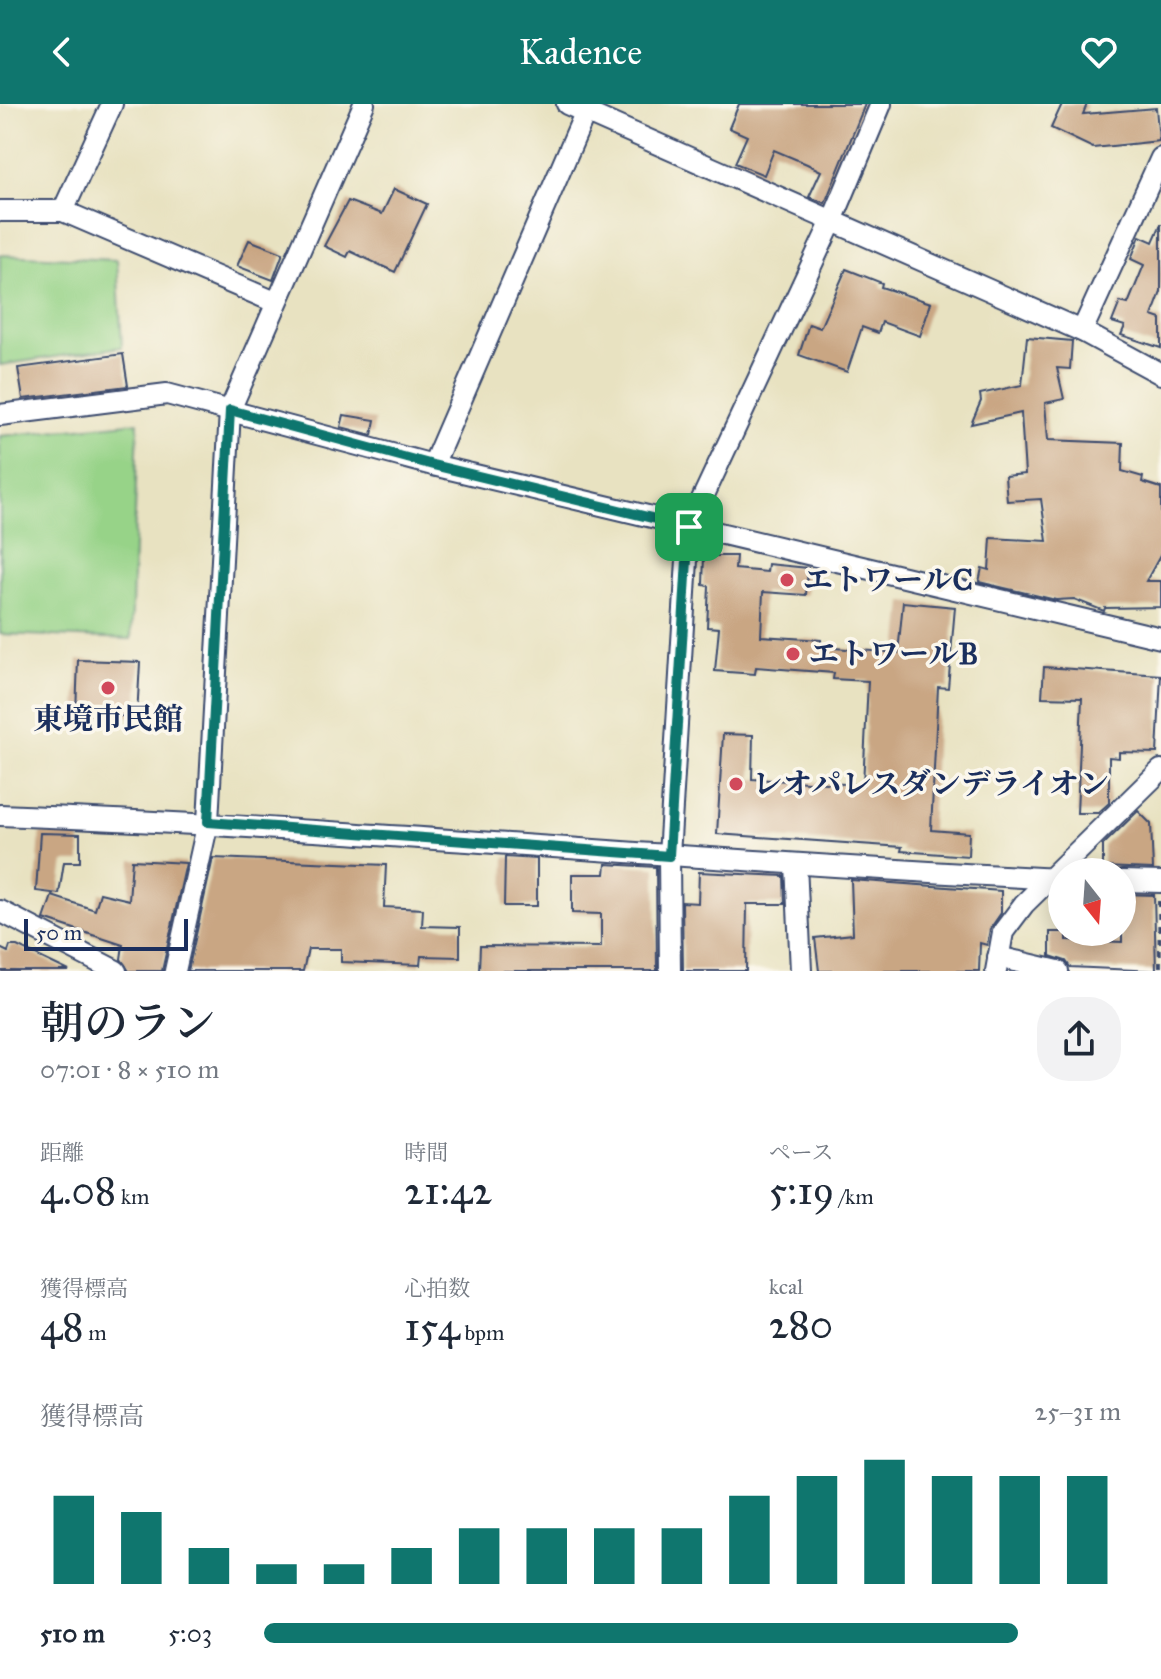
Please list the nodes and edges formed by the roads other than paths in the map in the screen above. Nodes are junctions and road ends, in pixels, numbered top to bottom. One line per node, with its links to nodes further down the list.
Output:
1 (112, 104): 7 (street)
2 (364, 104): 9 (street)
3 (881, 104): 8 (street)
4 (580, 107): 8 (street); 14 (street)
5 (1161, 158): 10 (street)
6 (0, 211): 7 (street)
7 (63, 211): 9 (street)
8 (832, 221): 10 (street); 15 (street)
9 (275, 302): 12 (street)
10 (1082, 331): 11 (street)
11 (1161, 374)
12 (230, 410): 13 (street); 14 (street); 19 (street)
13 (0, 415)
14 (433, 465): 15 (street)
15 (689, 527): 16 (street); 20 (street)
16 (1161, 638)
17 (1161, 770): 21 (street)
18 (0, 815): 19 (street)
19 (208, 822): 20 (street); 30 (street)
20 (669, 856): 22 (street); 31 (street)
21 (1076, 858)
22 (796, 864): 23 (street); 32 (street)
23 (1048, 879)
24 (1136, 881): 25 (street)
25 (1160, 882)
26 (1048, 887): 28 (street)
27 (0, 911): 29 (street)
28 (997, 964): 33 (street)
29 (116, 971)
30 (175, 971)
31 (670, 971)
32 (801, 971)
33 (1058, 971)

